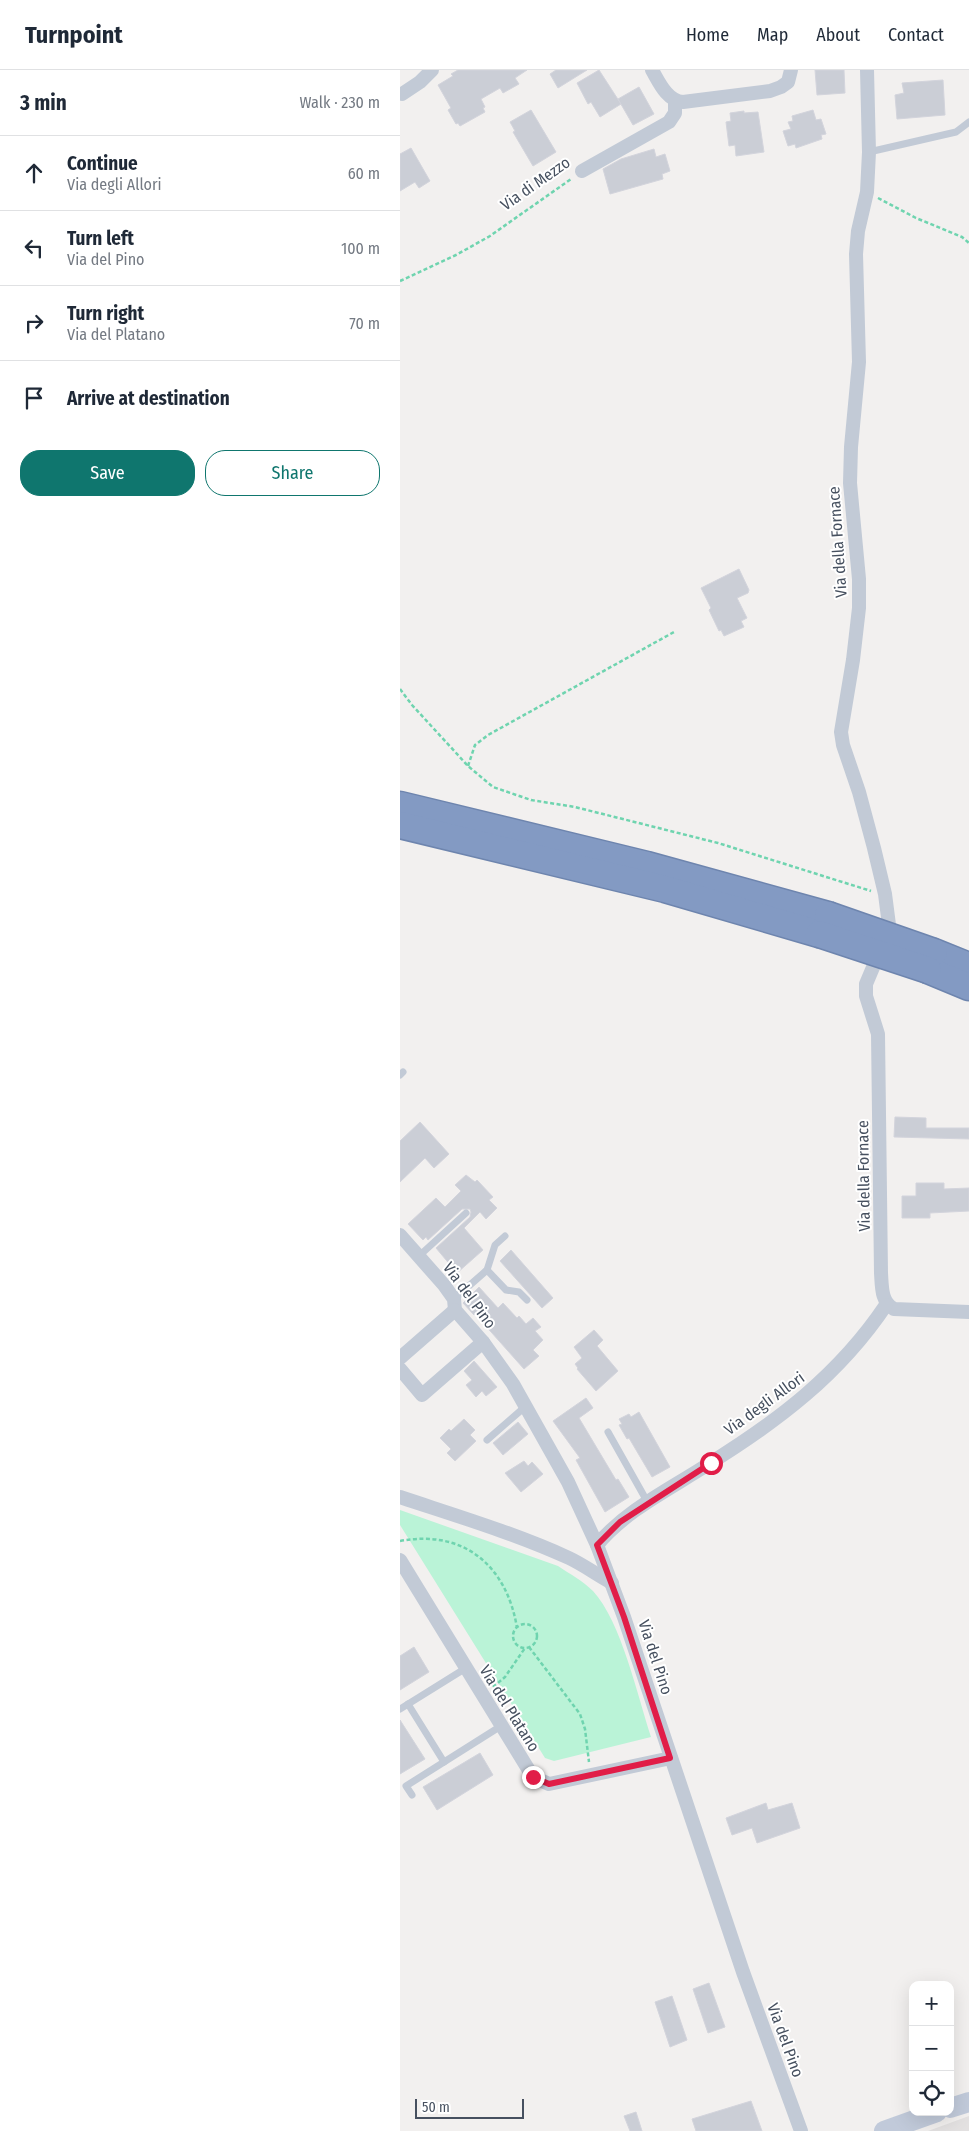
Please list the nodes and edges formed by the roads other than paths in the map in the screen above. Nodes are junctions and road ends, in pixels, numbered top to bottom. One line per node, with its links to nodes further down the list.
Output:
1 (432, 70): 5 (street)
2 (652, 70): 6 (street)
3 (791, 70): 6 (street)
4 (867, 70): 8 (street, Via della Fornace)
5 (402, 94)
6 (675, 101): 9 (street, Via di Mezzo)
7 (969, 122): 8 (lane)
8 (869, 152): 13 (street, Via della Fornace)
9 (582, 171)
10 (400, 805): 12 (highway)
11 (400, 825): 12 (highway)
12 (823, 925): 14 (highway, bridge)
13 (889, 925)
14 (931, 961): 16 (highway); 17 (highway)
15 (874, 965): 25 (street, Via della Fornace)
16 (969, 966)
17 (969, 987)
18 (466, 1213): 21 (lane)
19 (400, 1235): 21 (street, Via del Pino)
20 (505, 1236): 22 (lane)
21 (419, 1256): 24 (street, Via del Pino)
22 (487, 1270): 23 (lane); 24 (lane)
23 (527, 1300)
24 (455, 1304): 27 (street, Via del Pino); 28 (street)
25 (886, 1305): 26 (street); 34 (street, Via degli Allori)
26 (969, 1312)
27 (483, 1342): 29 (street); 30 (street, Via del Pino)
28 (400, 1358)
29 (400, 1369)
30 (526, 1405): 32 (lane); 35 (street, Via del Pino)
31 (608, 1432): 34 (lane)
32 (487, 1440)
33 (400, 1498): 37 (street)
34 (648, 1503): 35 (street, Via degli Allori)
35 (597, 1545): 37 (street, Via del Pino)
36 (400, 1560): 38 (street, Via del Platano)
37 (612, 1583): 42 (street, Via del Pino)
38 (466, 1668): 39 (lane); 41 (street, Via del Platano)
39 (408, 1704): 40 (lane); 43 (lane)
40 (400, 1709)
41 (501, 1726): 42 (street, Via del Platano); 43 (lane)
42 (670, 1758): 48 (street, Via del Pino)
43 (444, 1762): 44 (lane)
44 (412, 1795)
45 (969, 2102): 46 (main road)
46 (954, 2107)
47 (926, 2116): 49 (main road)
48 (801, 2131)
49 (884, 2131)

